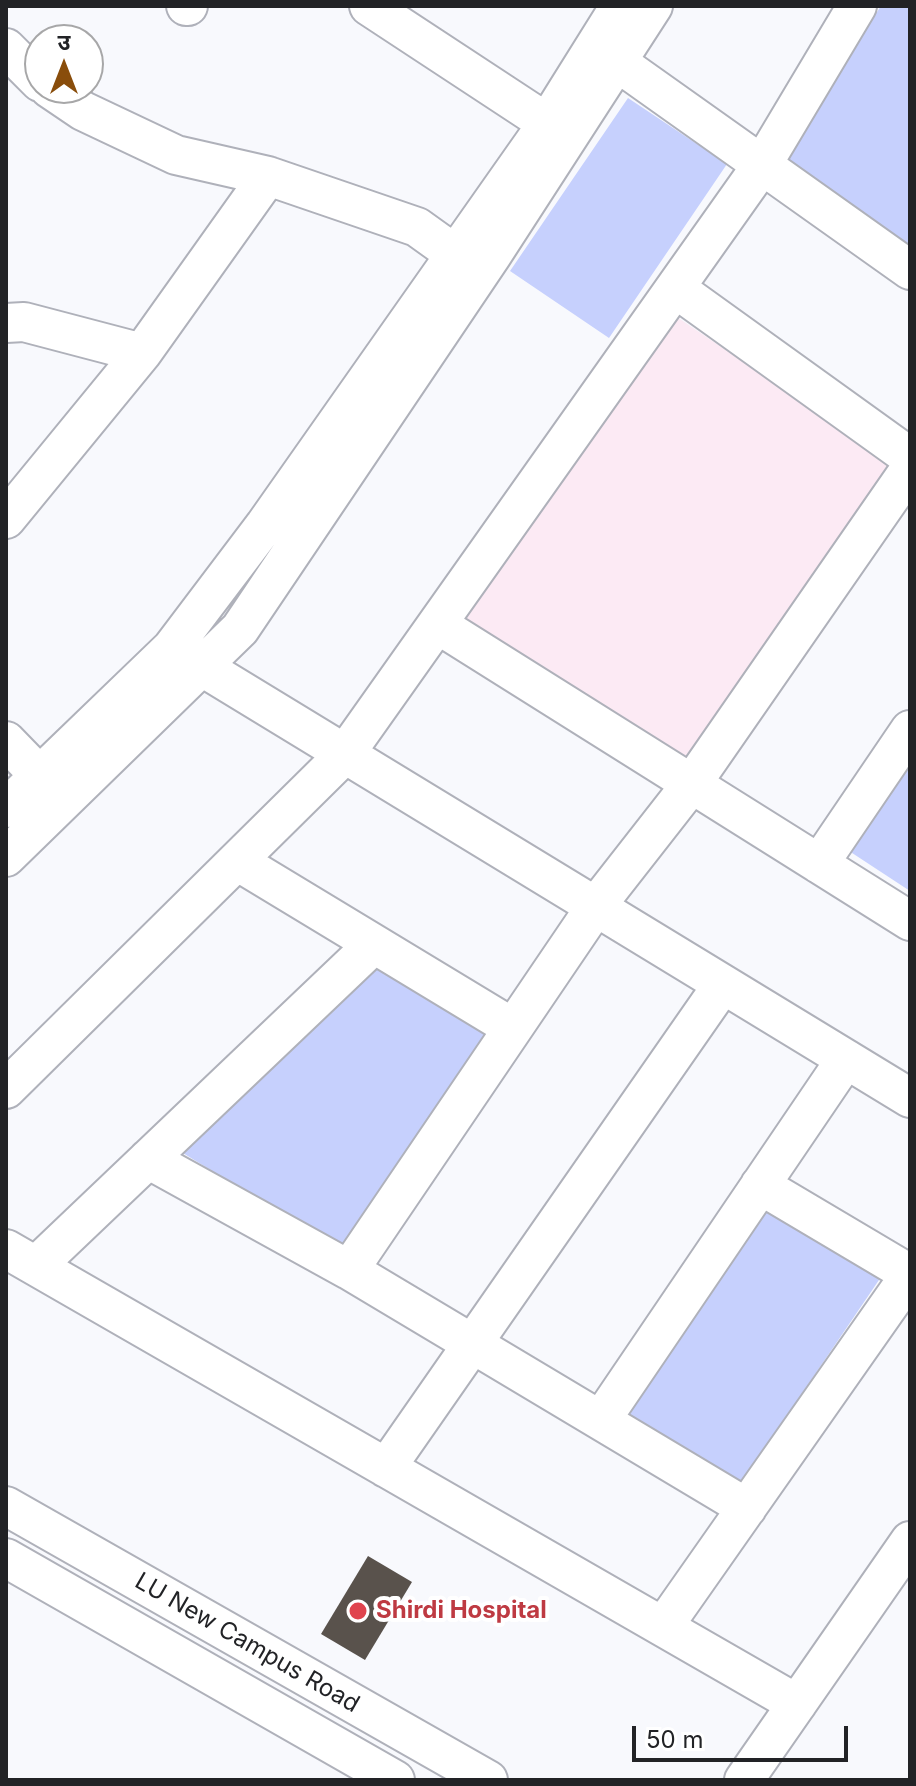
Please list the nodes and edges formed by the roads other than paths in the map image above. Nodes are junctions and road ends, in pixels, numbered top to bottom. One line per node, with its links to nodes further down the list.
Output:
1 (369, 6): 5 (street)
2 (620, 6): 7 (street)
3 (653, 6): 7 (street)
4 (857, 6): 11 (street)
5 (412, 18): 10 (street)
6 (6, 48): 8 (street)
7 (606, 54): 10 (street); 11 (street); 22 (street)
8 (24, 66)
9 (73, 104): 12 (street)
10 (547, 123): 13 (street)
11 (762, 165): 14 (street); 15 (street)
12 (268, 176): 13 (street); 17 (street)
13 (456, 255): 22 (street)
14 (910, 270)
15 (675, 288): 18 (street); 21 (street)
16 (6, 323): 17 (street)
17 (142, 353): 20 (street)
18 (910, 457)
19 (910, 469): 27 (street)
20 (6, 519)
21 (437, 624): 25 (street); 27 (street)
22 (187, 657): 25 (street); 26 (street); 29 (street)
23 (910, 730): 31 (street)
24 (6, 741): 26 (street)
25 (345, 754): 30 (street); 32 (street)
26 (40, 776): 28 (street)
27 (693, 782): 31 (street); 32 (street)
28 (6, 808)
29 (6, 857)
30 (237, 861): 34 (street); 38 (street)
31 (819, 864): 33 (street)
32 (596, 906): 35 (street); 36 (street)
33 (910, 921)
34 (374, 944): 36 (street); 40 (street)
35 (723, 984): 37 (street); 45 (street)
36 (513, 1028): 43 (street)
37 (846, 1059): 39 (street); 41 (street)
38 (6, 1089)
39 (910, 1098)
40 (148, 1159): 42 (street); 43 (street)
41 (760, 1185): 44 (street); 46 (street)
42 (21, 1258): 47 (street)
43 (349, 1270): 45 (street)
44 (910, 1274): 49 (street)
45 (472, 1344): 46 (street); 47 (street)
46 (601, 1420): 49 (street)
47 (386, 1468): 52 (street)
48 (6, 1506): 55 (street, LU New Campus Road)
49 (747, 1508): 52 (street)
50 (910, 1541): 53 (street)
51 (6, 1558): 54 (street, LU New Campus Road)
52 (663, 1627): 53 (street)
53 (797, 1704): 56 (street)
54 (395, 1780)
55 (488, 1780)
56 (744, 1780)

